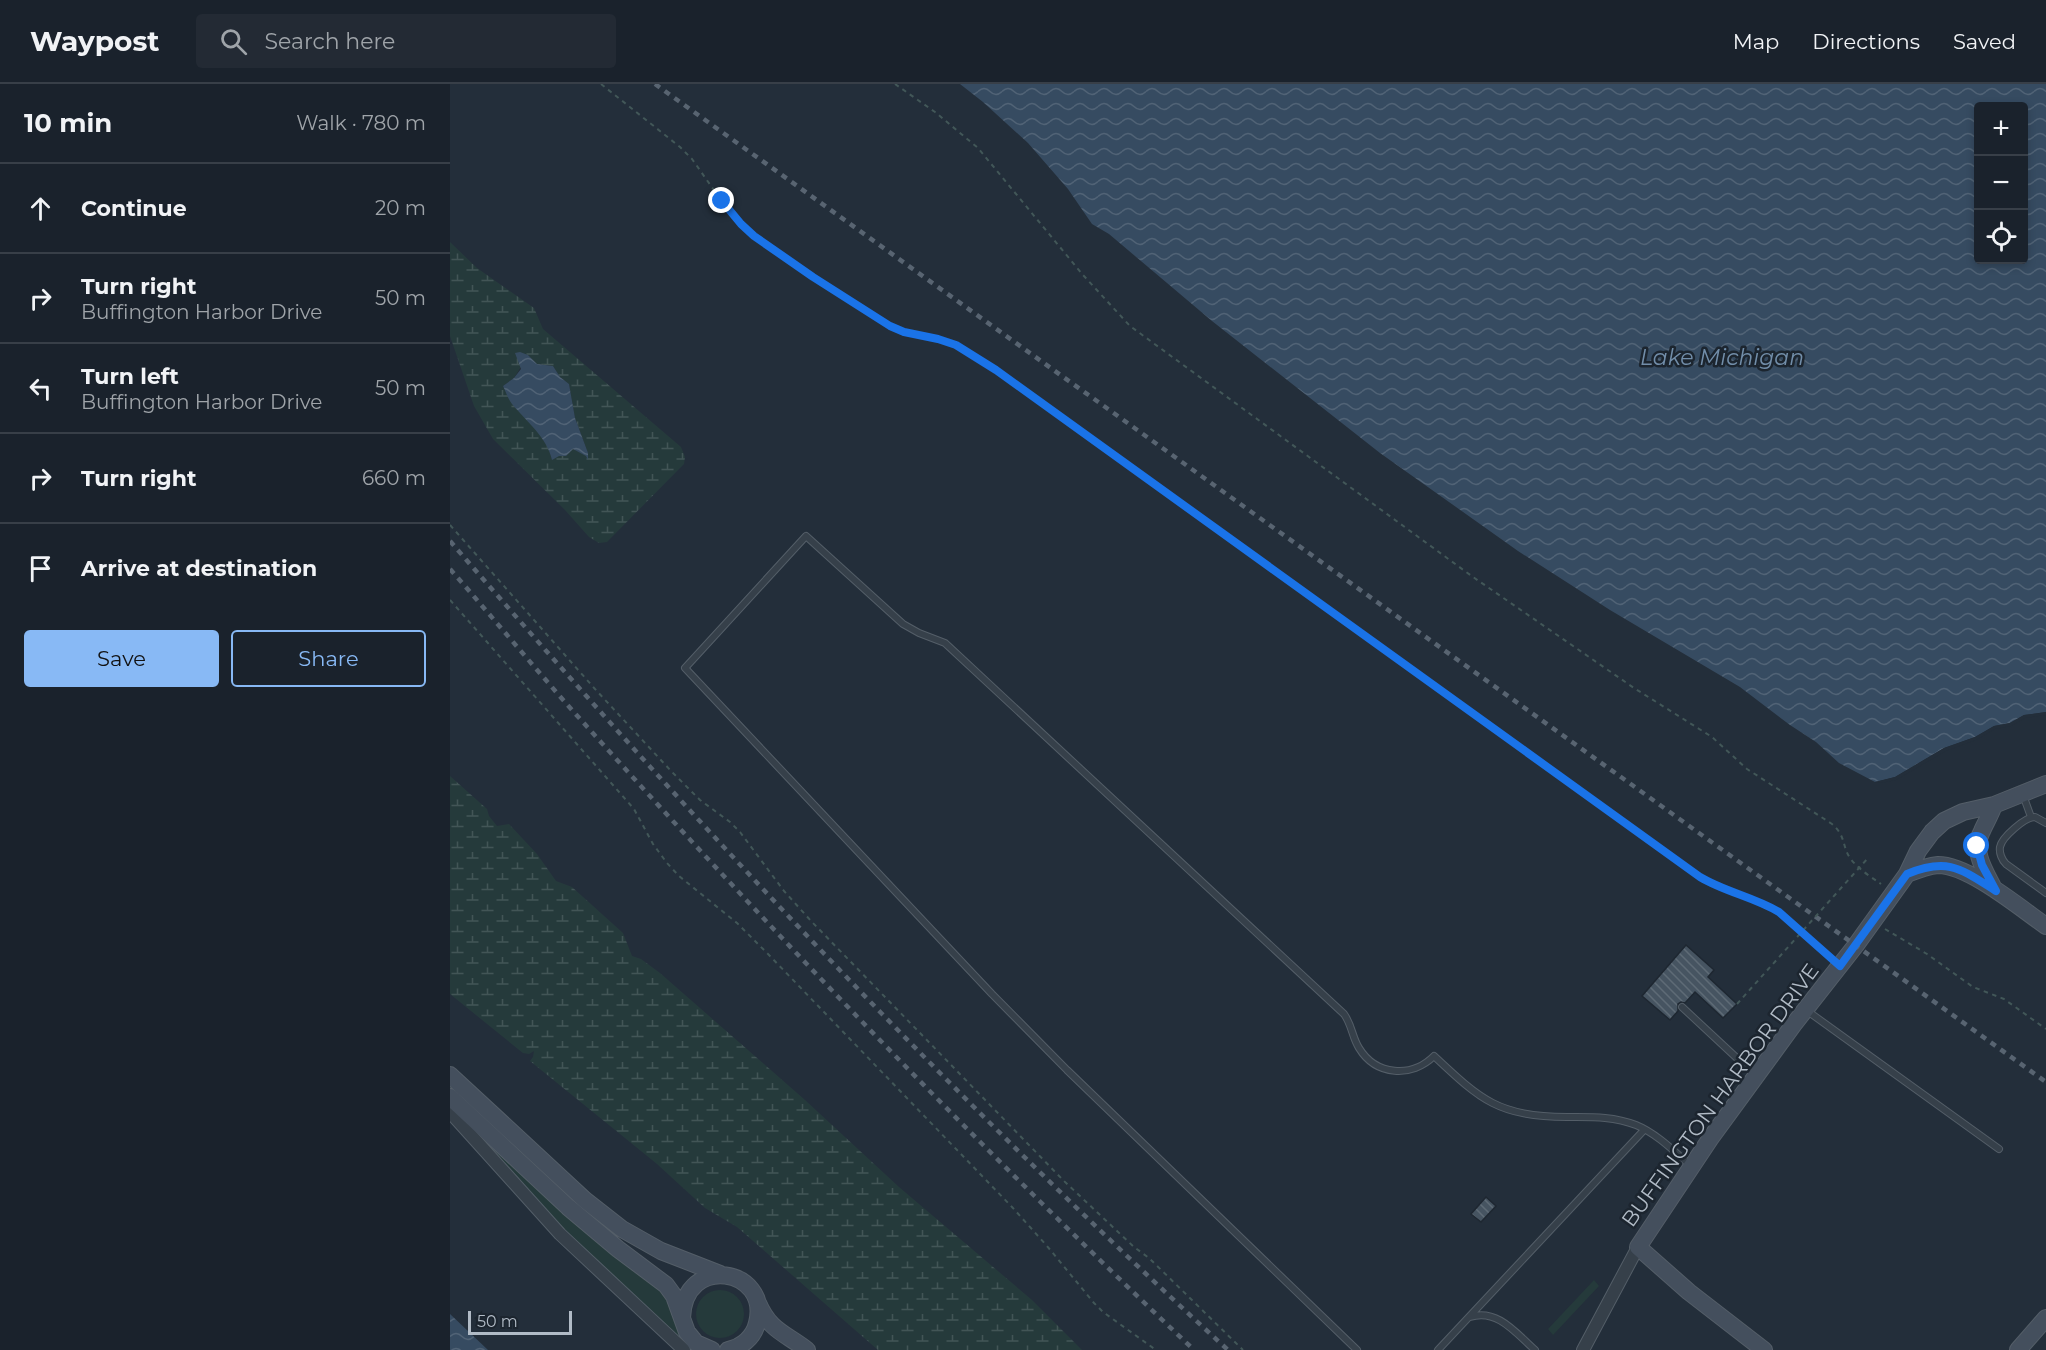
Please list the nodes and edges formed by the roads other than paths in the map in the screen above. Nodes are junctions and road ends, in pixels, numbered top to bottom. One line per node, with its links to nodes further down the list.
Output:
1 (2046, 784): 3 (street, BUFFINGTON HARBOR DRIVE)
2 (2046, 789): 3 (lane)
3 (2025, 792): 4 (street, BUFFINGTON HARBOR DRIVE); 5 (lane)
4 (1994, 805): 7 (street, BUFFINGTON HARBOR DRIVE); 8 (street)
5 (2031, 817): 6 (lane); 9 (lane)
6 (2046, 823)
7 (1907, 874): 8 (street); 12 (street, BUFFINGTON HARBOR DRIVE)
8 (1996, 891): 10 (street)
9 (2046, 893)
10 (2046, 926)
11 (1682, 1007): 14 (lane)
12 (1806, 1010): 14 (street, BUFFINGTON HARBOR DRIVE); 18 (lane)
13 (450, 1075): 21 (street)
14 (1756, 1076): 19 (street, BUFFINGTON HARBOR DRIVE)
15 (450, 1097): 25 (street)
16 (450, 1112): 27 (street)
17 (1644, 1130): 19 (lane); 23 (lane); 30 (lane)
18 (1999, 1149)
19 (1692, 1166): 20 (street, BUFFINGTON HARBOR DRIVE)
20 (1638, 1247): 33 (street, BUFFINGTON HARBOR DRIVE); 34 (street)
21 (720, 1274): 22 (street); 25 (street)
22 (758, 1302): 26 (street); 29 (street)
23 (1469, 1317): 31 (lane); 32 (lane)
24 (2046, 1318): 35 (street)
25 (682, 1319): 28 (street)
26 (737, 1349)
27 (684, 1350)
28 (712, 1350)
29 (807, 1350)
30 (1357, 1350)
31 (1438, 1350)
32 (1535, 1350)
33 (1583, 1350)
34 (1764, 1350)
35 (2018, 1350)

